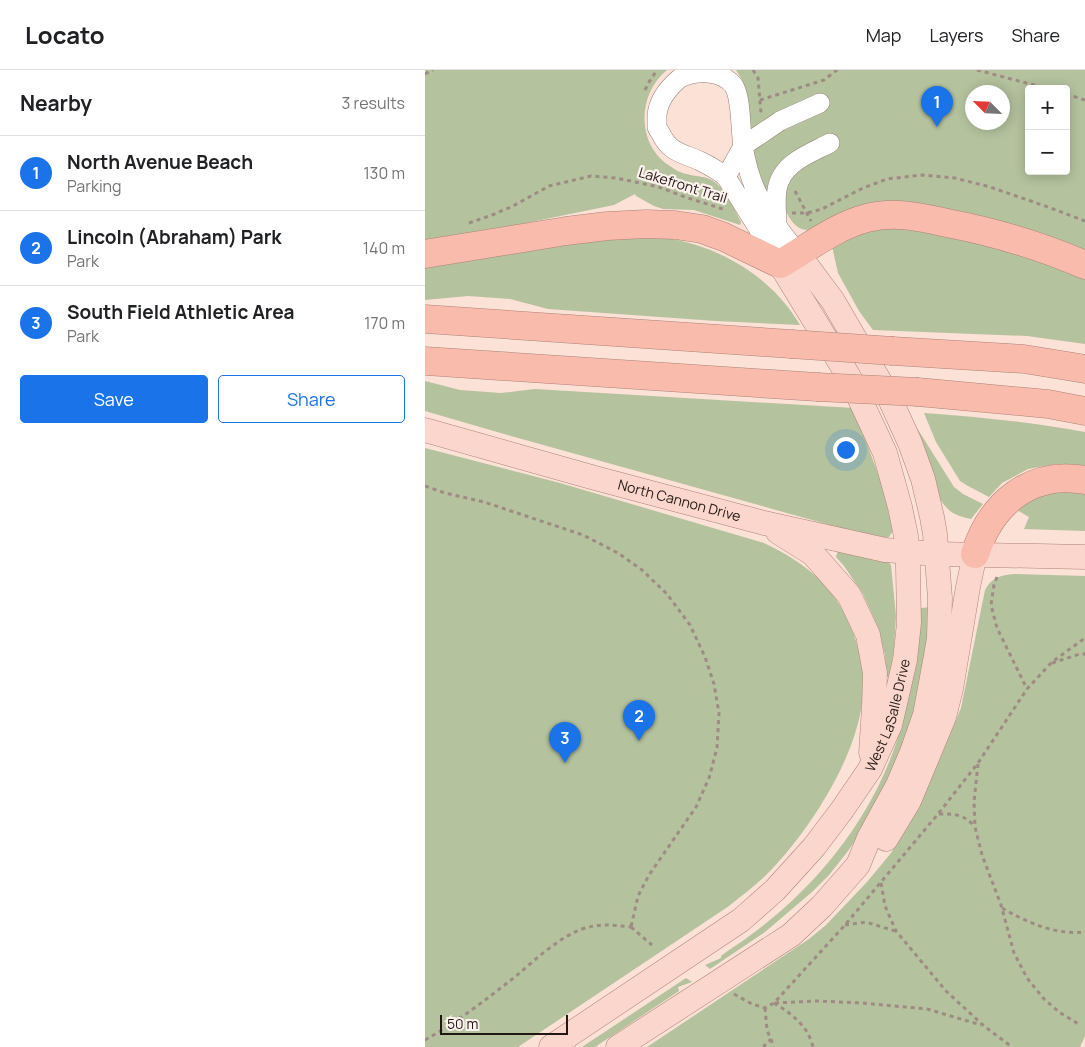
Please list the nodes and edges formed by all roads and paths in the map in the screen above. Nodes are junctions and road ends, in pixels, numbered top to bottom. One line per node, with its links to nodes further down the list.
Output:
1 (433, 70): 5 (path)
2 (753, 70): 3 (path)
3 (837, 70)
4 (977, 70): 6 (path)
5 (425, 74)
6 (1034, 85)
7 (1070, 95): 8 (path)
8 (1085, 100)
9 (820, 103): 11 (lane)
10 (830, 143): 12 (lane)
11 (743, 146): 13 (lane); 13 (lane); 16 (lane)
12 (784, 172): 15 (path); 16 (lane)
13 (726, 177): 21 (lane)
14 (730, 211): 18 (path, Lakefront Trail)
15 (807, 212): 16 (path); 17 (path); 19 (path)
16 (782, 219): 21 (lane)
17 (1085, 221)
18 (465, 224)
19 (815, 228)
20 (425, 254): 21 (highway)
21 (789, 259): 22 (highway); 31 (main road, West LaSalle Drive); 32 (main road)
22 (1085, 265)
23 (425, 320): 25 (highway, bridge)
24 (425, 361): 26 (highway, bridge)
25 (1085, 369)
26 (1085, 411)
27 (425, 430): 30 (main road, North Cannon Drive)
28 (1085, 480): 33 (highway)
29 (425, 486): 47 (path)
30 (764, 523): 31 (main road, North Cannon Drive); 40 (main road)
31 (907, 552): 32 (main road, North Cannon Drive); 40 (main road, West LaSalle Drive)
32 (937, 554): 33 (main road, North Cannon Drive); 43 (main road)
33 (975, 554): 34 (main road, North Cannon Drive); 43 (main road)
34 (1085, 557)
35 (997, 577): 38 (path)
36 (1085, 654): 37 (path)
37 (1050, 664)
38 (1027, 689)
39 (978, 762): 42 (path)
40 (870, 769): 56 (main road, West LaSalle Drive)
41 (938, 814): 42 (path)
42 (975, 827): 45 (path)
43 (857, 865): 57 (main road)
44 (881, 882): 48 (path)
45 (1002, 907): 49 (path); 52 (path)
46 (845, 925): 48 (path)
47 (631, 927): 50 (path); 55 (path)
48 (896, 931): 53 (path)
49 (1085, 932)
50 (652, 945)
51 (765, 1008): 54 (path)
52 (1080, 1025)
53 (984, 1026): 60 (path); 61 (path)
54 (771, 1039): 58 (path); 59 (path)
55 (425, 1040)
56 (551, 1047)
57 (618, 1047)
58 (763, 1047)
59 (774, 1047)
60 (813, 1047)
61 (1012, 1047)

